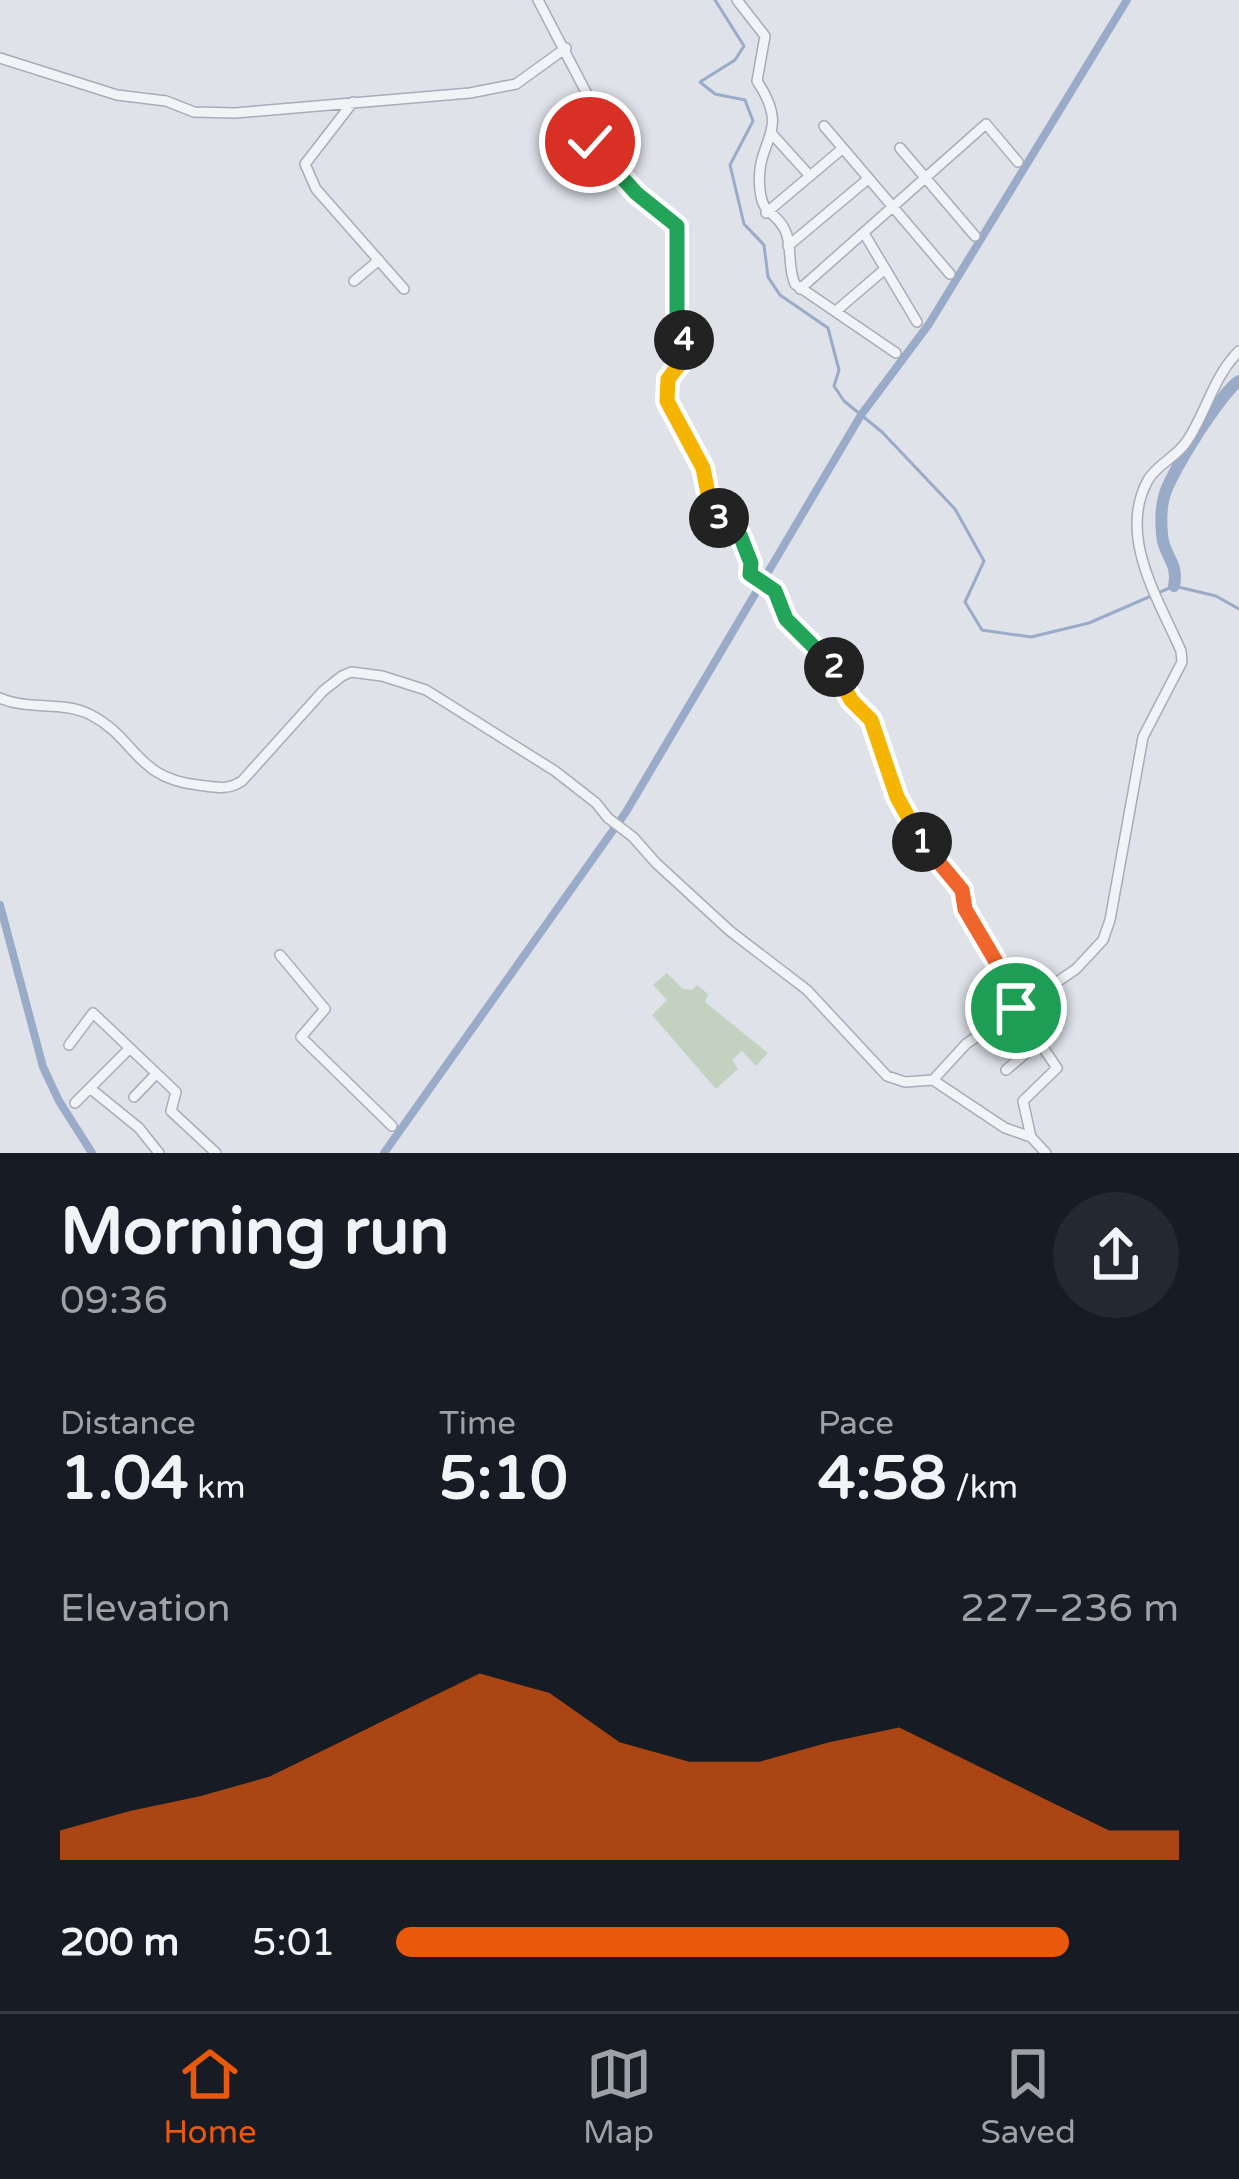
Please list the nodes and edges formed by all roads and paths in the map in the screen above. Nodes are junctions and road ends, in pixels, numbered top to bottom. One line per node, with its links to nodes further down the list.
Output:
1 (538, 0): 3 (street)
2 (737, 0): 7 (street)
3 (566, 48): 5 (street); 31 (street)
4 (0, 58): 5 (street)
5 (353, 102): 19 (street)
6 (824, 126): 9 (street)
7 (772, 134): 11 (street); 15 (street)
8 (900, 148): 13 (street)
9 (842, 149): 11 (street); 12 (street)
10 (1018, 162): 13 (street)
11 (810, 176): 15 (street)
12 (868, 179): 14 (street); 18 (street)
13 (925, 180): 14 (street); 17 (street)
14 (893, 210): 16 (street); 21 (street)
15 (766, 213): 18 (street)
16 (865, 235): 20 (street); 24 (street)
17 (975, 236)
18 (788, 246): 24 (street)
19 (379, 260): 22 (street); 23 (street)
20 (885, 269): 25 (street); 26 (street)
21 (950, 274)
22 (354, 281)
23 (404, 289)
24 (800, 289): 25 (street)
25 (836, 311): 28 (street)
26 (917, 322)
27 (1239, 351): 31 (street)
28 (896, 352)
29 (0, 698): 37 (street)
30 (280, 955): 41 (street)
31 (1018, 1006): 32 (street); 37 (street)
32 (1039, 1042): 35 (street); 42 (street)
33 (69, 1045): 34 (street)
34 (128, 1050): 36 (street); 38 (street)
35 (1006, 1070)
36 (156, 1074): 39 (street); 44 (street)
37 (933, 1080): 42 (street)
38 (91, 1089): 40 (street); 43 (street)
39 (134, 1097)
40 (75, 1103)
41 (392, 1126)
42 (1031, 1137): 45 (street)
43 (160, 1153)
44 (215, 1153)
45 (1046, 1153)

